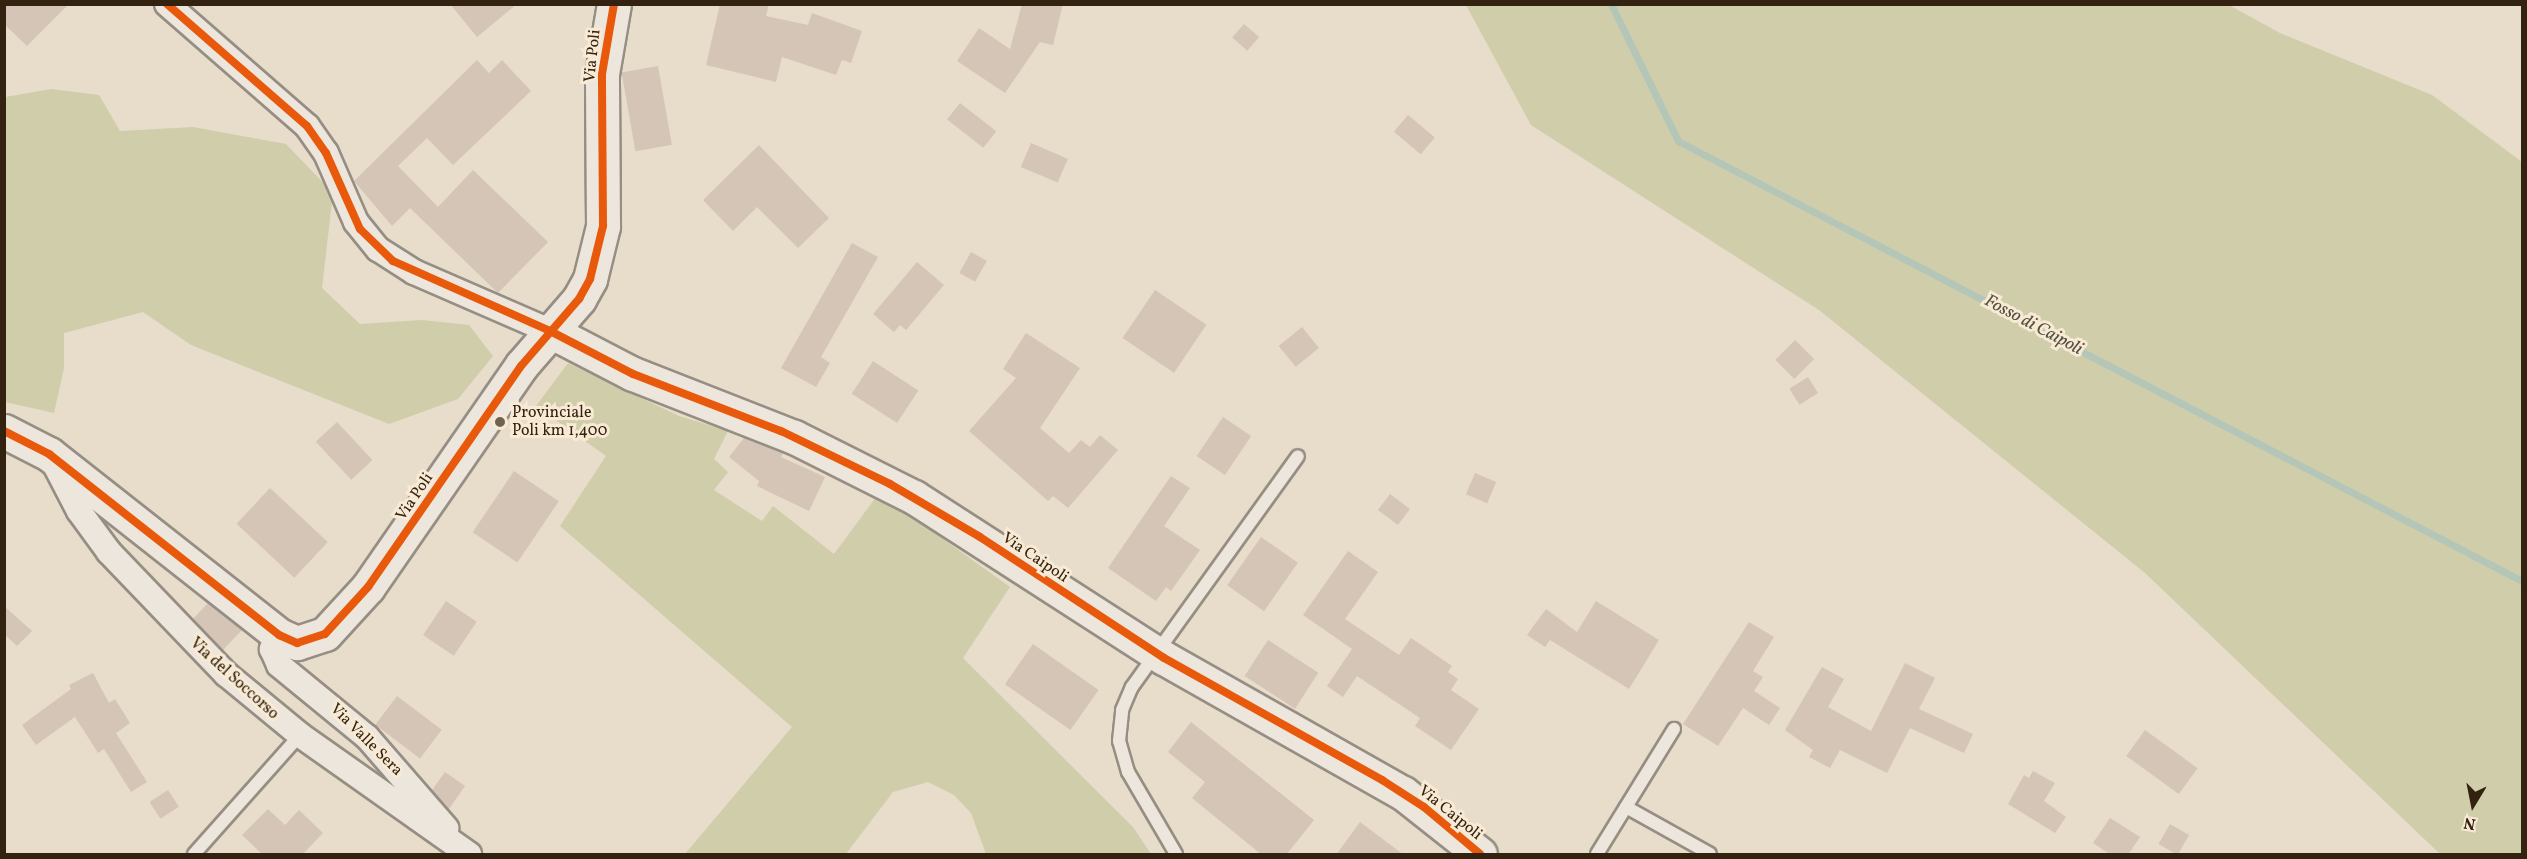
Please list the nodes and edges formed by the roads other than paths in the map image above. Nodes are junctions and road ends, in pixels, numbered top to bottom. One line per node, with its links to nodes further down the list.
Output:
1 (167, 4): 3 (street)
2 (614, 4): 3 (street, Via Poli)
3 (550, 331): 7 (street, Via Poli); 8 (street, Via Caipoli)
4 (4, 431): 5 (street, Via Poli)
5 (49, 454): 7 (street, Via Poli); 10 (street, Via del Soccorso)
6 (1298, 456): 8 (lane)
7 (279, 635): 12 (street, Via Valle Sera)
8 (1156, 653): 14 (lane); 15 (street, Via Caipoli)
9 (1674, 729): 11 (lane)
10 (300, 735): 12 (street, Via del Soccorso); 13 (lane)
11 (1626, 807): 16 (lane); 17 (lane)
12 (467, 853)
13 (194, 855)
14 (1176, 855)
15 (1480, 855)
16 (1597, 855)
17 (1710, 855)

